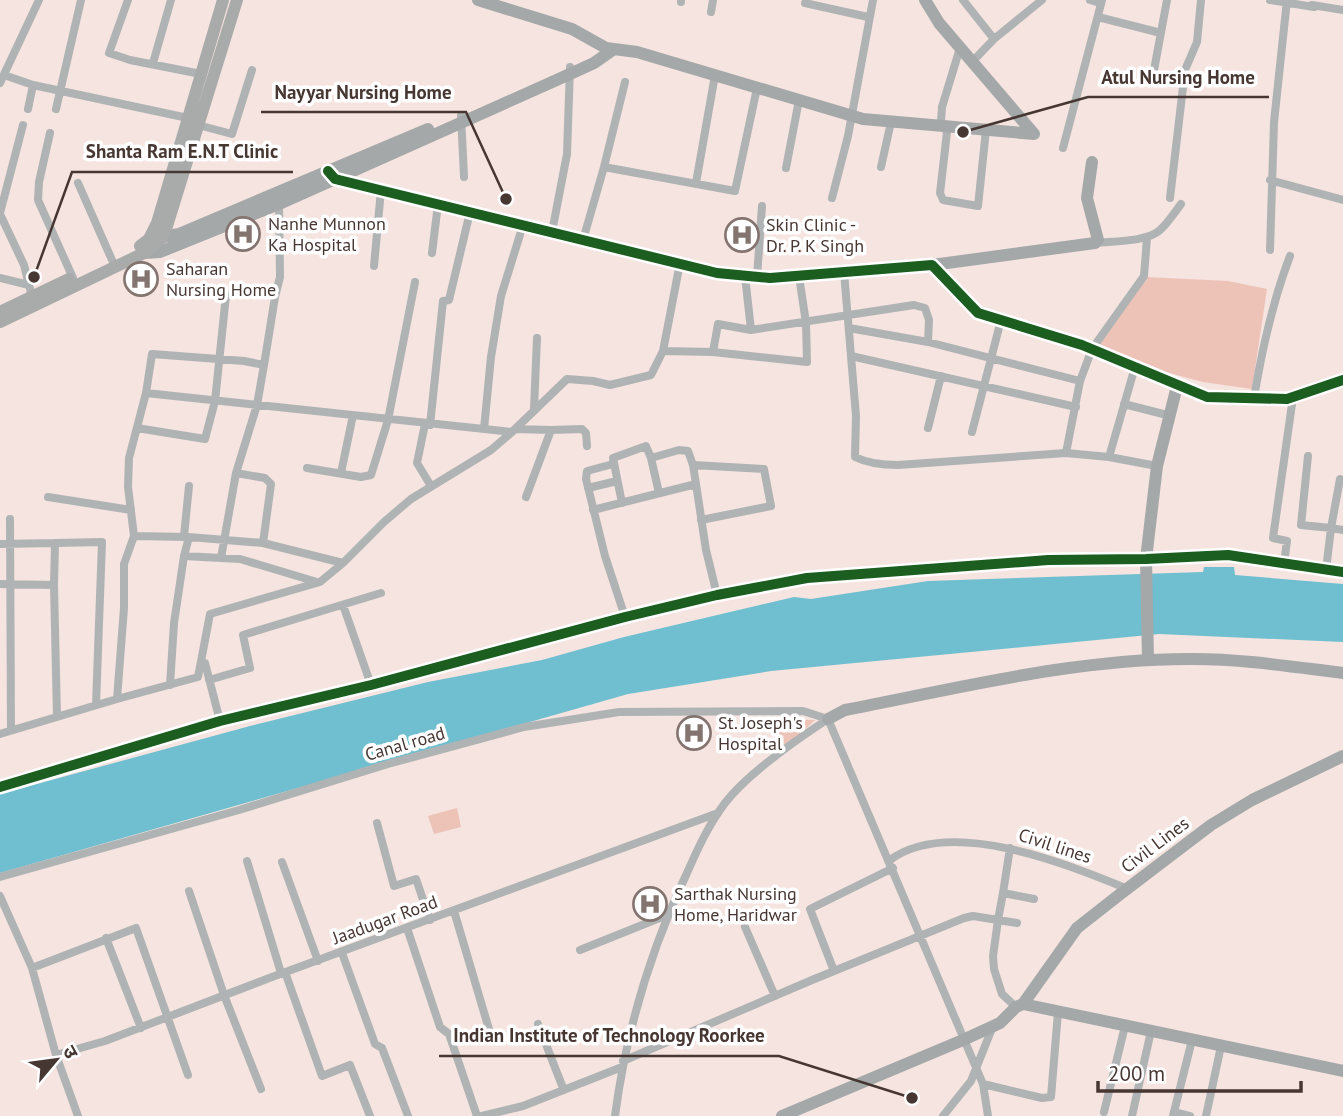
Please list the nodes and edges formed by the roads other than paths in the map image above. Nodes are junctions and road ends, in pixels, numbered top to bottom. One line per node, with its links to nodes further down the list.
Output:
1 (39, 0): 37 (street)
2 (82, 0): 42 (street)
3 (170, 0): 32 (street)
4 (223, 0): 35 (main road)
5 (237, 0): 48 (main road)
6 (478, 0): 29 (street)
7 (713, 0): 24 (street)
8 (795, 0): 19 (street)
9 (873, 0): 25 (street)
10 (925, 0): 30 (street)
11 (963, 0): 28 (street)
12 (1041, 0): 28 (street)
13 (1090, 0): 21 (street)
14 (1167, 0): 27 (street)
15 (1201, 0): 67 (street)
16 (1270, 0): 20 (street)
17 (1304, 0): 22 (street)
18 (125, 1): 32 (street)
19 (807, 1): 25 (street)
20 (1287, 1): 22 (street); 61 (street)
21 (1101, 2): 26 (street)
22 (1318, 5): 23 (street)
23 (1343, 10)
24 (711, 12)
25 (868, 17): 46 (street)
26 (1098, 17): 27 (street); 54 (street)
27 (1161, 33): 38 (street)
28 (994, 39): 31 (street)
29 (610, 48): 34 (street); 36 (street)
30 (960, 48): 31 (street); 51 (street)
31 (972, 62): 52 (street)
32 (153, 63): 35 (street)
33 (252, 70): 48 (street)
34 (570, 70): 47 (street); 75 (street)
35 (201, 74): 48 (main road)
36 (715, 75): 41 (street); 63 (street)
37 (2, 79): 40 (street)
38 (1152, 81)
39 (625, 82): 56 (street)
40 (33, 85): 42 (street); 45 (street)
41 (757, 88): 43 (street); 63 (street)
42 (60, 90): 44 (street); 48 (street)
43 (799, 100): 46 (street); 58 (street)
44 (56, 109)
45 (28, 110)
46 (852, 116): 49 (street); 66 (street)
47 (461, 119): 59 (street); 60 (street)
48 (193, 121): 76 (main road)
49 (891, 122): 51 (street); 57 (street)
50 (23, 125): 73 (street)
51 (944, 125): 52 (street); 52 (street)
52 (986, 130)
53 (50, 133): 92 (street)
54 (1063, 148)
55 (1092, 162): 79 (street)
56 (604, 167): 63 (street); 78 (street)
57 (881, 167)
58 (786, 168)
59 (332, 175): 64 (street); 65 (street)
60 (464, 177)
61 (1270, 180): 68 (street); 80 (street)
62 (78, 183): 84 (street)
63 (696, 183)
64 (381, 190): 69 (street); 87 (street)
65 (279, 198): 76 (street); 81 (street); 111 (street)
66 (832, 198)
67 (1170, 198)
68 (1343, 200)
69 (438, 204): 72 (street); 82 (street)
70 (1181, 204): 77 (street)
71 (762, 206): 89 (street)
72 (470, 212): 74 (street); 129 (street)
73 (0, 214): 94 (street)
74 (523, 225): 75 (street); 132 (street)
75 (552, 232): 78 (street)
76 (155, 239): 81 (main road); 84 (main road)
77 (1147, 239): 79 (street); 105 (street)
78 (583, 240): 85 (street)
79 (1095, 243): 86 (street)
80 (1270, 250)
81 (144, 253): 99 (main road)
82 (432, 253)
83 (1290, 256): 120 (street)
84 (112, 260): 92 (main road)
85 (680, 263): 89 (street); 106 (street)
86 (932, 265): 88 (street); 98 (street)
87 (374, 266)
88 (844, 272): 90 (street); 97 (street)
89 (751, 276): 90 (street); 102 (street)
90 (799, 276): 100 (street)
91 (0, 278): 94 (street)
92 (73, 278): 94 (main road)
93 (415, 282): 128 (street)
94 (30, 291): 96 (main road)
95 (226, 295): 109 (street)
96 (0, 312)
97 (847, 314): 100 (street); 101 (street); 104 (street)
98 (1001, 320): 105 (street); 110 (street)
99 (0, 322)
100 (806, 323): 102 (street); 107 (street)
101 (849, 328): 104 (street); 108 (street)
102 (751, 330): 107 (street)
103 (537, 338): 125 (street)
104 (928, 342): 110 (street)
105 (1092, 349): 112 (street); 115 (street)
106 (663, 351): 107 (street); 125 (street)
107 (713, 352)
108 (851, 356): 113 (street); 137 (street)
109 (221, 359): 111 (street); 118 (street); 121 (street)
110 (991, 359): 115 (street); 116 (street)
111 (264, 365): 123 (street)
112 (1135, 367): 117 (street); 122 (street)
113 (941, 376): 116 (street); 131 (street)
114 (1343, 380): 119 (street)
115 (1080, 381): 124 (street)
116 (983, 386): 124 (street); 135 (street)
117 (1180, 386): 120 (street); 127 (street)
118 (146, 393): 121 (street); 130 (street)
119 (1293, 397): 120 (street); 174 (street)
120 (1254, 398)
121 (215, 401): 123 (street); 130 (street)
122 (1124, 404): 127 (street); 139 (street)
123 (257, 405): 126 (street); 145 (street)
124 (1076, 407): 137 (street)
125 (534, 409): 134 (street)
126 (353, 415): 128 (street); 146 (street)
127 (1171, 416): 143 (street)
128 (388, 419): 129 (street); 146 (street)
129 (427, 424): 132 (street); 151 (street)
130 (137, 428): 157 (street)
131 (928, 428)
132 (484, 429): 134 (street)
133 (551, 430): 134 (street); 136 (street); 155 (street)
134 (514, 431): 151 (street)
135 (972, 432)
136 (587, 446)
137 (1066, 453): 139 (street)
138 (1308, 456): 161 (street)
139 (1109, 457): 143 (street)
140 (651, 458): 141 (street); 142 (street); 153 (street)
141 (613, 464): 148 (street); 152 (street)
142 (693, 465): 149 (street); 160 (street)
143 (1157, 466): 172 (street)
144 (307, 468): 146 (street)
145 (236, 473): 165 (street); 167 (street)
146 (341, 473)
147 (1343, 480): 161 (street)
148 (617, 481): 152 (street); 156 (street)
149 (696, 484): 153 (street); 160 (street)
150 (189, 486): 164 (street)
151 (431, 486): 173 (street)
152 (588, 488): 158 (street)
153 (659, 493): 156 (street)
154 (48, 497): 157 (street)
155 (526, 497)
156 (622, 503): 158 (street)
157 (131, 510): 163 (street)
158 (593, 510): 184 (street)
159 (10, 519): 169 (street)
160 (701, 520): 182 (street)
161 (1331, 528): 162 (street); 175 (street)
162 (1343, 530)
163 (134, 536): 164 (street); 191 (street)
164 (189, 537): 165 (street); 170 (street)
165 (224, 540): 167 (street); 171 (street)
166 (55, 543): 169 (street); 180 (street); 192 (street)
167 (263, 543): 173 (street)
168 (0, 544): 169 (street)
169 (11, 544): 179 (street)
170 (184, 556): 171 (street); 189 (street)
171 (221, 558): 177 (street)
172 (1146, 559): 174 (street); 182 (street); 185 (street)
173 (343, 563): 177 (street)
174 (1284, 563): 175 (street)
175 (1326, 570): 176 (street)
176 (1343, 572)
177 (320, 582): 189 (street)
178 (0, 584): 179 (street)
179 (10, 584): 180 (street); 196 (street)
180 (54, 585): 193 (street)
181 (382, 593): 183 (street)
182 (717, 595): 184 (street)
183 (343, 605): 188 (street); 190 (street)
184 (625, 617): 190 (street)
185 (1148, 660): 187 (street); 194 (street)
186 (205, 663): 188 (street)
187 (1343, 673)
188 (209, 680): 195 (street)
189 (170, 685): 191 (street)
190 (371, 685): 195 (street)
191 (117, 699): 192 (street)
192 (96, 705): 193 (street)
193 (57, 717): 196 (street)
194 (828, 719): 200 (street); 205 (street); 206 (street, Canal road)
195 (220, 721): 199 (street)
196 (11, 730): 197 (street)
197 (0, 734)
198 (1343, 755): 207 (street, Civil Lines)
199 (0, 787)
200 (718, 813): 212 (street, Jaadugar Road); 213 (street)
201 (377, 823): 214 (street)
202 (1010, 848): 205 (street, Civil lines); 207 (street, Civil lines); 209 (street)
203 (247, 861): 226 (street)
204 (282, 862): 223 (street)
205 (891, 864): 219 (street); 225 (street, Civil lines)
206 (0, 877)
207 (1128, 888): 229 (street, Civil Lines)
208 (189, 891): 227 (street)
209 (1003, 893): 211 (street); 215 (street)
210 (0, 896): 224 (street)
211 (1034, 899)
212 (454, 911): 214 (street, Jaadugar Road); 237 (street)
213 (667, 915): 221 (street); 242 (street)
214 (430, 920): 217 (street, Jaadugar Road)
215 (998, 920): 216 (street); 219 (street); 229 (street)
216 (1017, 923)
217 (407, 928): 222 (street, Jaadugar Road); 254 (street)
218 (746, 928): 228 (street)
219 (920, 935): 225 (street); 238 (street)
220 (106, 938): 224 (street); 231 (street); 235 (street)
221 (580, 950)
222 (342, 953): 223 (street, Jaadugar Road); 253 (street)
223 (318, 961): 226 (street, Jaadugar Road)
224 (32, 968): 241 (street)
225 (834, 971): 228 (street)
226 (283, 973): 227 (street, Jaadugar Road); 252 (street)
227 (224, 995): 231 (street, Jaadugar Road); 248 (street)
228 (775, 996): 242 (street)
229 (1020, 1006): 230 (street); 233 (street, Civil Lines)
230 (1058, 1012): 234 (street); 246 (street)
231 (168, 1016): 235 (street, Jaadugar Road); 245 (street)
232 (538, 1024): 247 (street)
233 (993, 1026): 238 (street, Civil Lines); 243 (street)
234 (1125, 1026): 236 (street); 249 (street)
235 (141, 1028): 241 (street, Jaadugar Road)
236 (1151, 1031): 239 (street); 260 (street)
237 (491, 1036)
238 (963, 1040): 243 (street); 257 (street, Civil Lines)
239 (1192, 1040): 240 (street); 250 (street)
240 (1221, 1046): 244 (street); 262 (street)
241 (59, 1054): 251 (street)
242 (622, 1064): 247 (street); 256 (street)
243 (977, 1069): 246 (street); 258 (street)
244 (1343, 1071)
245 (188, 1075)
246 (983, 1084): 259 (street)
247 (563, 1088): 255 (street)
248 (261, 1089)
249 (1104, 1112)
250 (1174, 1114): 261 (street)
251 (78, 1116)
252 (370, 1116)
253 (408, 1116)
254 (477, 1116)
255 (482, 1116)
256 (615, 1116)
257 (782, 1116)
258 (943, 1116)
259 (988, 1116)
260 (1132, 1116)
261 (1190, 1116)
262 (1206, 1116)

